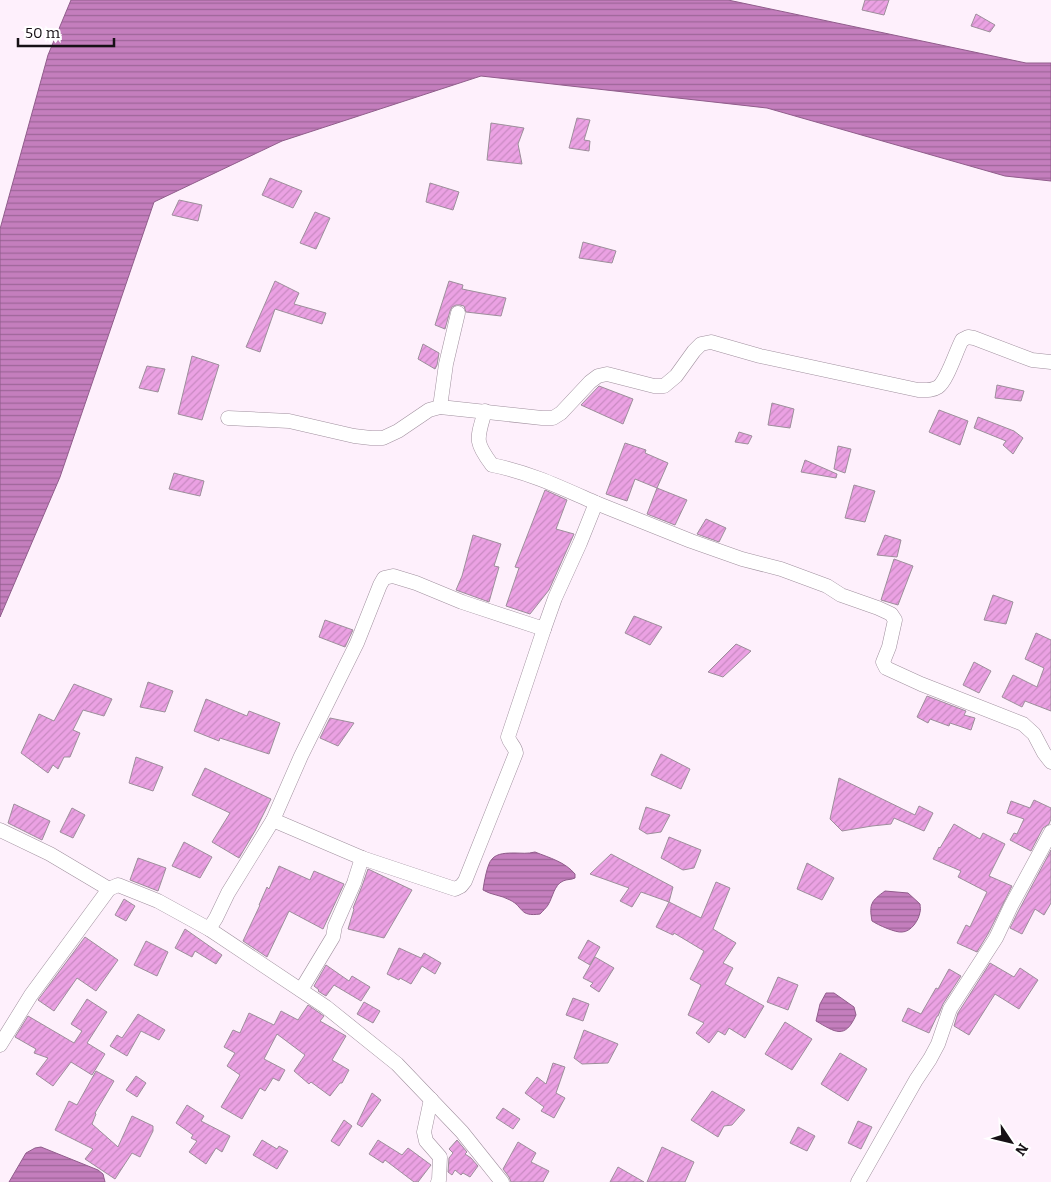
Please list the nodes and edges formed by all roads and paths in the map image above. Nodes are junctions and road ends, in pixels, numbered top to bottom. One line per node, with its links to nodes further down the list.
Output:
1 (458, 313): 3 (street)
2 (1051, 362): 4 (street)
3 (440, 407): 4 (street); 5 (street)
4 (485, 411): 6 (street)
5 (228, 418)
6 (596, 503): 7 (street); 8 (street)
7 (544, 630): 9 (street); 12 (street)
8 (1051, 762)
9 (273, 820): 12 (street); 14 (street)
10 (0, 830): 13 (street)
11 (1051, 832): 20 (street)
12 (362, 858): 15 (street)
13 (109, 889): 14 (street); 16 (street)
14 (209, 929): 15 (street)
15 (301, 990): 17 (street)
16 (0, 1045)
17 (431, 1099): 18 (street); 19 (street)
18 (438, 1182)
19 (502, 1182)
20 (858, 1182)

